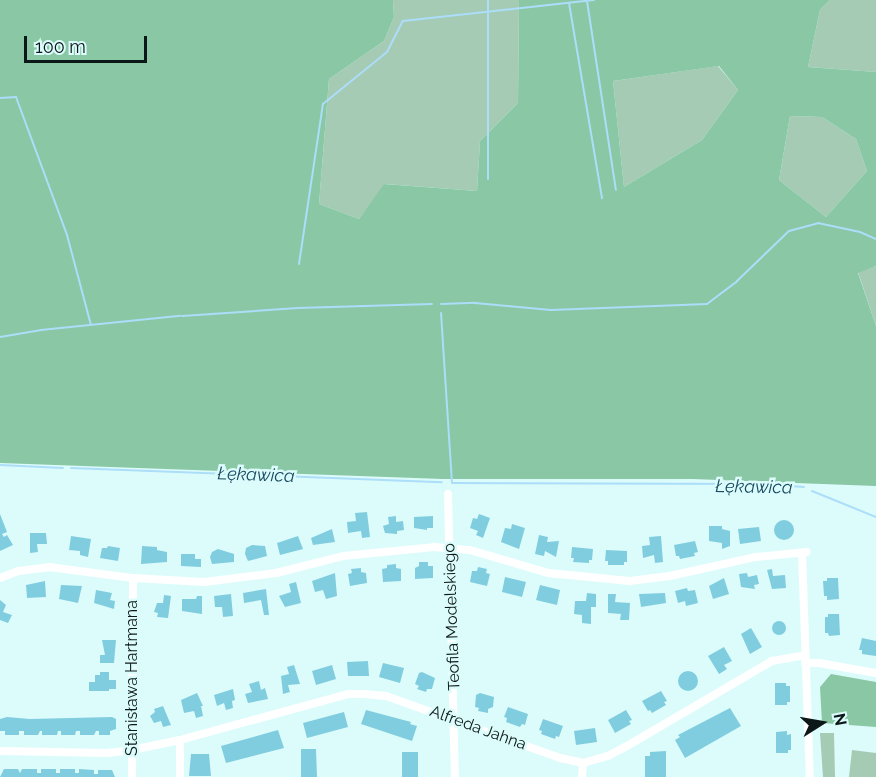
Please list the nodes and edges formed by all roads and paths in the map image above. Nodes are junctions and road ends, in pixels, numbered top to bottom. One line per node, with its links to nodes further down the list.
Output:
1 (448, 494): 2 (street, Teofila Modelskiego)
2 (451, 548): 4 (street); 5 (street); 7 (street, Teofila Modelskiego)
3 (0, 578): 4 (street)
4 (133, 578): 9 (street, Stanisława Hartmana)
5 (805, 659): 6 (street); 11 (street); 16 (street)
6 (876, 673)
7 (455, 721): 8 (street, Alfreda Jahna); 11 (street, Alfreda Jahna); 14 (street, Teofila Modelskiego)
8 (180, 740): 9 (street, Alfreda Jahna); 13 (street)
9 (132, 750): 10 (street, Alfreda Jahna); 12 (street, Stanisława Hartmana)
10 (0, 751)
11 (583, 763): 15 (street)
12 (132, 777)
13 (180, 777)
14 (455, 777)
15 (582, 777)
16 (810, 777)

